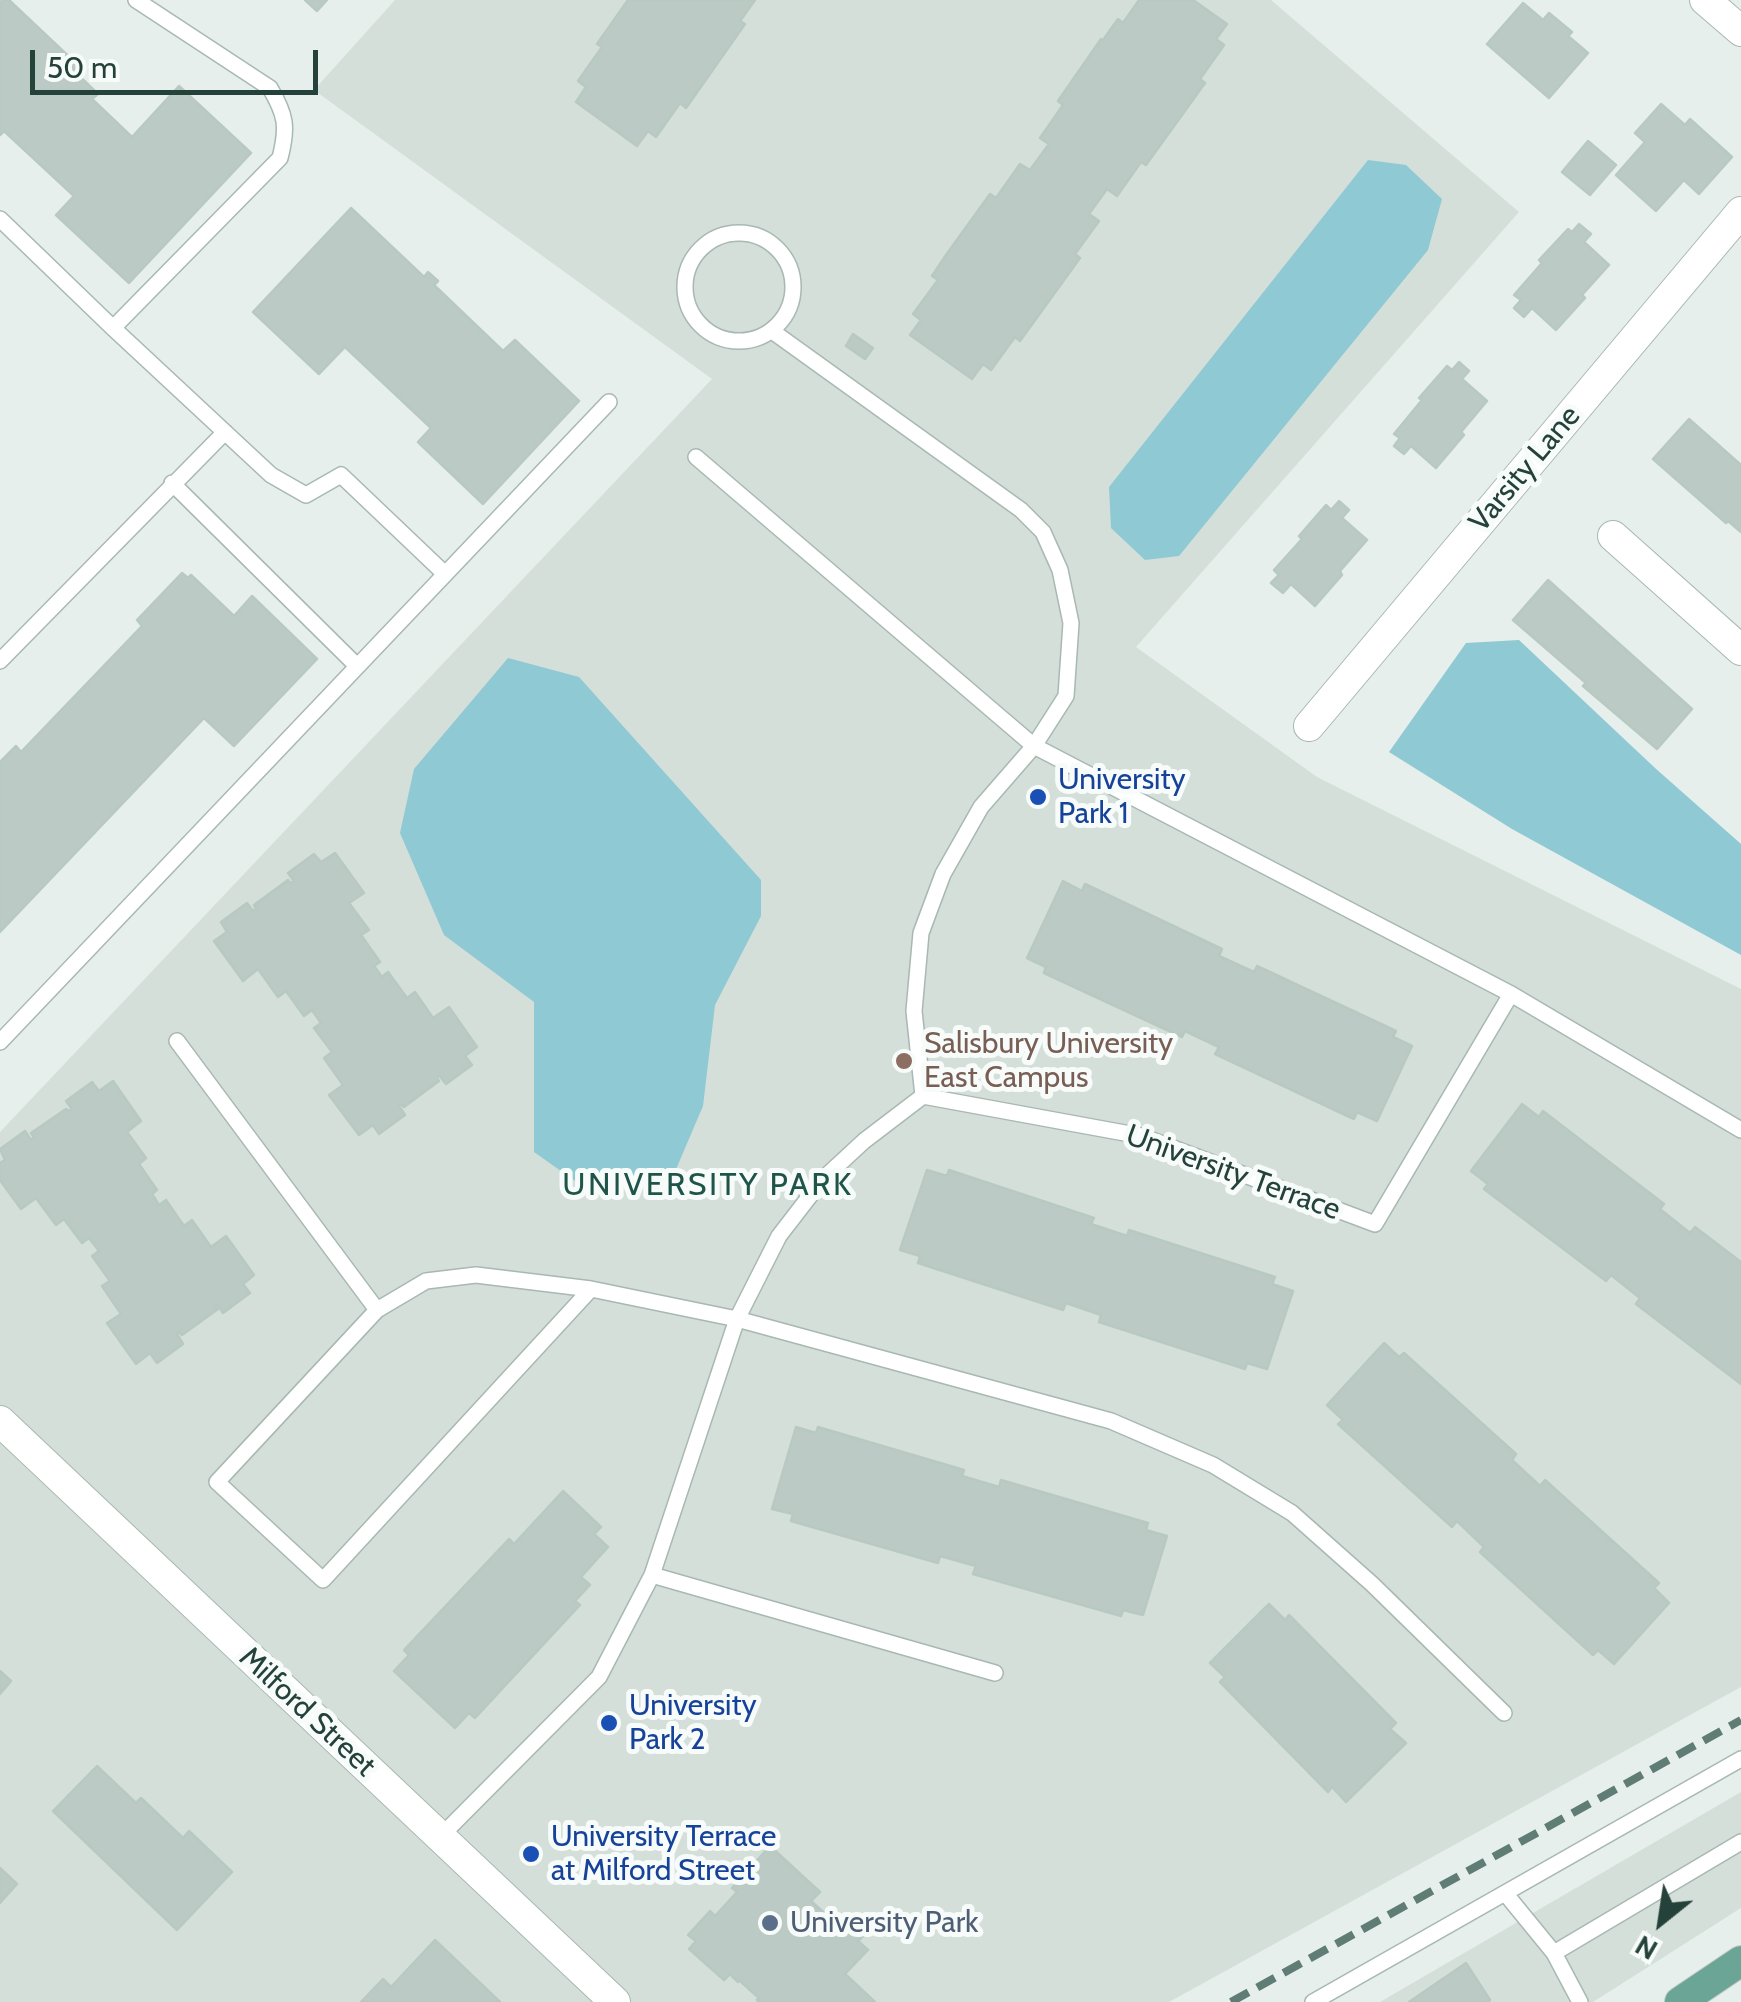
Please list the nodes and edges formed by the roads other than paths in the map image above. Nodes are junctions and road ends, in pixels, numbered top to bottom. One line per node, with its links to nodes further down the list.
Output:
1 (136, 0): 6 (lane)
2 (1705, 0): 3 (street)
3 (1741, 31)
4 (1741, 212): 17 (street, Varsity Lane)
5 (0, 219): 6 (lane)
6 (113, 328): 9 (lane)
7 (772, 330): 7 (lane); 18 (lane)
8 (609, 402): 13 (lane)
9 (225, 432): 11 (lane); 13 (lane)
10 (696, 457): 18 (lane)
11 (172, 483): 15 (lane); 16 (lane)
12 (1612, 536): 14 (street)
13 (446, 574): 16 (lane)
14 (1741, 650)
15 (0, 660)
16 (357, 666): 21 (lane)
17 (1309, 726)
18 (1034, 746): 19 (lane); 22 (lane)
19 (1511, 994): 22 (lane, University Terrace); 23 (lane)
20 (177, 1041): 25 (lane)
21 (0, 1042)
22 (923, 1096): 26 (lane)
23 (1741, 1130)
24 (590, 1289): 25 (lane); 25 (lane); 26 (lane)
25 (377, 1310)
26 (737, 1319): 28 (lane); 30 (lane)
27 (0, 1421): 32 (street, Milford Street)
28 (652, 1574): 29 (lane); 32 (lane)
29 (994, 1674)
30 (1504, 1713)
31 (1741, 1759): 34 (lane)
32 (440, 1838): 37 (street, Milford Street)
33 (1741, 1842): 35 (lane)
34 (1506, 1893): 35 (lane); 38 (lane)
35 (1554, 1953): 39 (lane)
36 (1741, 1961): 40 (main road)
37 (615, 2002)
38 (1313, 2002)
39 (1580, 2002)
40 (1680, 2002)

